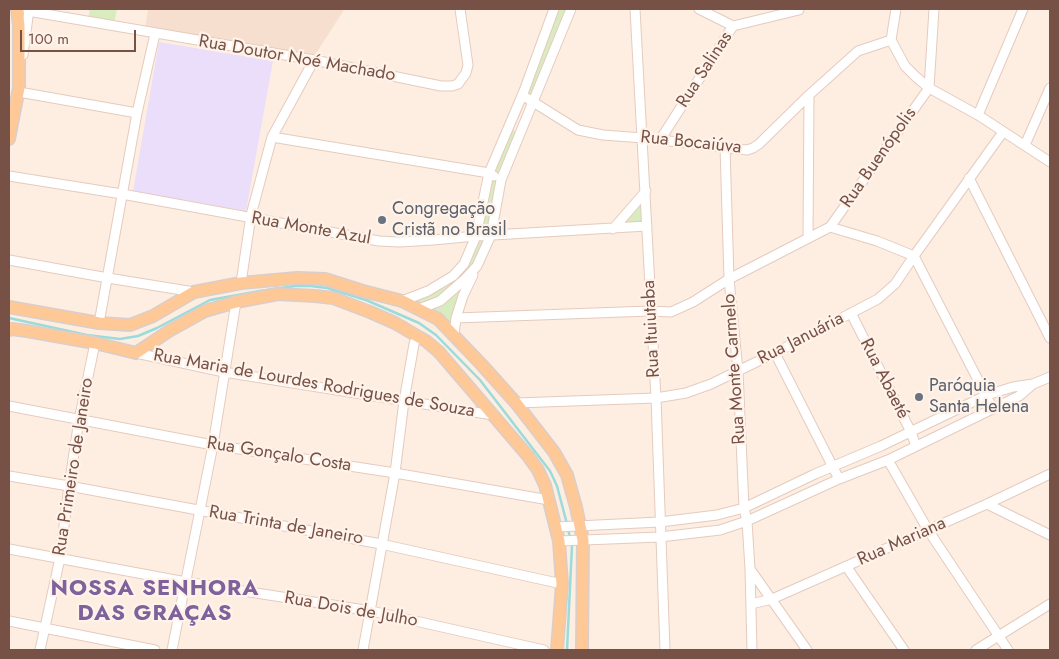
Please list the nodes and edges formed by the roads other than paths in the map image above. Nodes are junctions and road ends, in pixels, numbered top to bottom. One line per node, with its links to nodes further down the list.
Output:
1 (456, 9): 2 (street)
2 (460, 9): 15 (street, Rua Doutor Noé Machado)
3 (554, 9): 19 (street)
4 (571, 9): 21 (street)
5 (635, 9): 26 (street, Rua Ituiutaba)
6 (699, 9): 12 (street)
7 (896, 9): 14 (street)
8 (934, 9): 16 (street)
9 (1023, 9): 23 (street)
10 (25, 10): 13 (street, Rua Doutor Noé Machado); 18 (main road)
11 (799, 10): 12 (street)
12 (733, 26): 28 (street, Rua Salinas)
13 (155, 34): 15 (street, Rua Doutor Noé Machado); 22 (street)
14 (891, 40): 16 (street); 20 (street, Rua Bocaiúva)
15 (314, 60): 25 (street)
16 (929, 88): 23 (street); 40 (street, Rua Buenópolis)
17 (1050, 88): 29 (street)
18 (19, 90): 22 (street); 27 (main road)
19 (522, 94): 21 (street, Rua Bocaiúva); 32 (street)
20 (809, 95): 30 (street, Rua Bocaiúva); 44 (street)
21 (533, 100): 26 (street, Rua Bocaiúva); 35 (street)
22 (137, 112): 37 (street)
23 (978, 115): 24 (street)
24 (1003, 132): 29 (street); 34 (street, Rua Januária)
25 (272, 137): 32 (street); 38 (street)
26 (643, 138): 28 (street, Rua Bocaiúva); 36 (street, Rua Ituiutaba)
27 (9, 139)
28 (660, 140): 30 (street, Rua Bocaiúva)
29 (1025, 146): 31 (street)
30 (726, 147): 49 (street, Rua Monte Carmelo)
31 (1050, 162)
32 (489, 173): 35 (street); 43 (street)
33 (9, 176): 37 (street, Rua Monte Azul)
34 (969, 178): 45 (street, Rua Januária); 63 (street)
35 (501, 180): 42 (street)
36 (646, 191): 39 (street, Rua Ituiutaba); 41 (street)
37 (122, 194): 38 (street, Rua Monte Azul); 48 (street)
38 (251, 218): 43 (street, Rua Monte Azul); 50 (street)
39 (647, 226): 41 (street, Rua Monte Azul); 56 (street, Rua Ituiutaba)
40 (830, 227): 44 (street); 45 (street)
41 (613, 229): 42 (street, Rua Monte Azul)
42 (491, 235): 43 (street, Rua Monte Azul); 47 (street)
43 (476, 236): 52 (street)
44 (808, 238): 49 (street)
45 (914, 256): 57 (street, Rua Januária); 71 (street)
46 (9, 260): 48 (street)
47 (477, 266): 55 (street); 58 (street)
48 (108, 278): 51 (street); 59 (street)
49 (729, 279): 56 (street); 67 (street, Rua Monte Carmelo)
50 (241, 283): 51 (main road); 52 (main road)
51 (194, 292): 59 (main road)
52 (402, 301): 55 (main road)
53 (236, 302): 62 (main road); 65 (main road); 68 (street)
54 (9, 306): 59 (main road)
55 (419, 309): 61 (main road)
56 (650, 311): 58 (street); 72 (street, Rua Ituiutaba)
57 (851, 313): 66 (street, Rua Januária); 79 (street, Rua Abaeté)
58 (456, 318): 61 (street)
59 (99, 323)
60 (9, 330): 64 (main road)
61 (454, 335): 74 (main road)
62 (417, 336): 73 (street); 77 (main road)
63 (1050, 338)
64 (95, 343): 65 (main road); 78 (street, Rua Primeiro de Janeiro)
65 (136, 353): 68 (street, Rua Maria de Lourdes Rodrigues de Souza)
66 (775, 353): 67 (street, Rua Januária); 83 (street)
67 (738, 371): 72 (street, Rua Januária); 91 (street, Rua Monte Carmelo)
68 (224, 372): 73 (street, Rua Maria de Lourdes Rodrigues de Souza); 80 (street)
69 (1050, 377): 70 (street)
70 (1033, 384): 71 (street); 76 (street)
71 (987, 395): 76 (street); 79 (street)
72 (656, 398): 74 (street, Rua Januária); 93 (street, Rua Ituiutaba)
73 (404, 401): 77 (street, Rua Maria de Lourdes Rodrigues de Souza); 84 (street)
74 (516, 403): 95 (main road)
75 (9, 406): 78 (street, Rua Gonçalo Costa)
76 (993, 409): 81 (street)
77 (493, 415): 89 (main road)
78 (78, 420): 80 (street, Rua Gonçalo Costa); 88 (street, Rua Primeiro de Janeiro)
79 (911, 432): 81 (street, Rua Abaeté); 83 (street)
80 (213, 445): 84 (street, Rua Gonçalo Costa); 92 (street)
81 (916, 446): 82 (street)
82 (888, 460): 87 (street); 97 (street)
83 (832, 467): 87 (street); 91 (street)
84 (395, 473): 89 (street, Rua Gonçalo Costa); 102 (street)
85 (1050, 474): 90 (street, Rua Mariana)
86 (9, 476): 88 (street, Rua Trinta de Janeiro)
87 (839, 479): 94 (street)
88 (69, 486): 92 (street, Rua Trinta de Janeiro); 104 (street, Rua Primeiro de Janeiro)
89 (549, 500): 96 (main road)
90 (987, 504): 97 (street, Rua Mariana); 98 (street)
91 (744, 508): 93 (street); 94 (street, Rua Monte Carmelo)
92 (200, 510): 102 (street, Rua Trinta de Janeiro); 107 (street)
93 (660, 522): 95 (street); 99 (street, Rua Ituiutaba)
94 (747, 522): 99 (street); 106 (street, Rua Monte Carmelo)
95 (580, 526): 96 (street); 100 (main road)
96 (556, 527): 101 (main road)
97 (928, 530): 105 (street, Rua Mariana); 115 (street)
98 (1050, 535)
99 (660, 537): 100 (street); 123 (street, Rua Ituiutaba)
100 (583, 540): 101 (street); 122 (main road)
101 (559, 541): 108 (main road)
102 (381, 544): 108 (street, Rua Trinta de Janeiro); 112 (street)
103 (9, 549): 104 (street, Rua Dois de Julho)
104 (60, 558): 107 (street, Rua Dois de Julho); 114 (street, Rua Primeiro de Janeiro)
105 (846, 566): 109 (street, Rua Mariana); 126 (street)
106 (750, 569): 109 (street); 110 (street, Rua Monte Carmelo)
107 (186, 582): 112 (street, Rua Dois de Julho); 118 (street)
108 (562, 584): 121 (main road)
109 (772, 599): 110 (street, Rua Mariana); 125 (street)
110 (751, 604): 124 (street, Rua Monte Carmelo)
111 (1050, 604): 115 (street)
112 (371, 611): 119 (street); 120 (street, Rua Dois de Julho)
113 (9, 621): 114 (street)
114 (44, 628): 116 (street, Rua Primeiro de Janeiro); 117 (street)
115 (999, 636): 127 (street); 128 (street)
116 (40, 650)
117 (155, 650)
118 (172, 650)
119 (363, 650)
120 (544, 650)
121 (557, 650)
122 (582, 650)
123 (665, 650)
124 (752, 650)
125 (807, 650)
126 (904, 650)
127 (976, 650)
128 (1008, 650)

